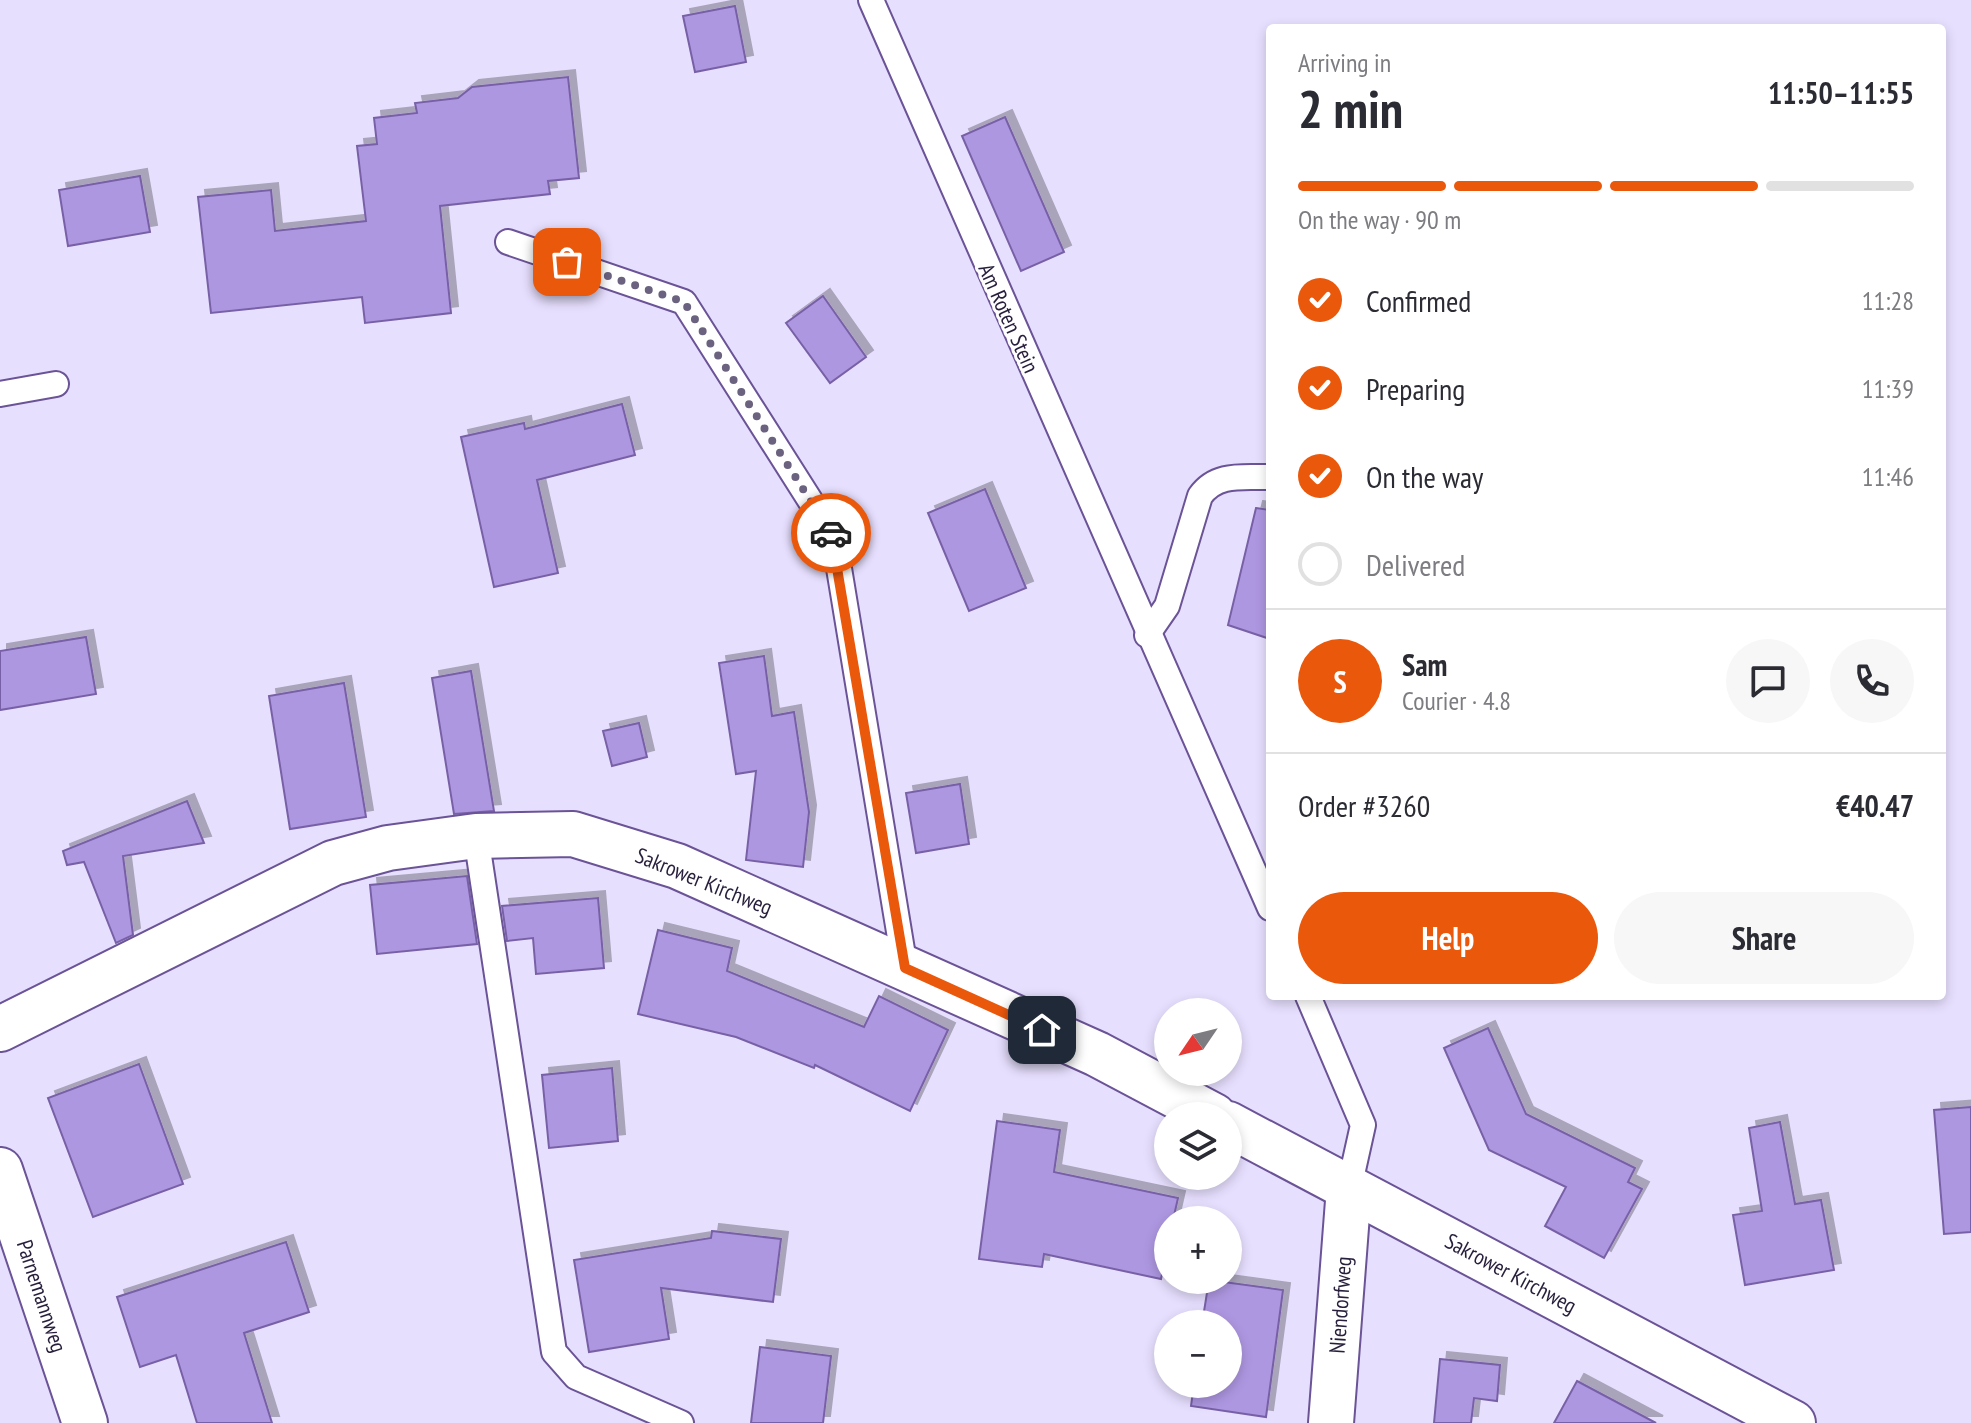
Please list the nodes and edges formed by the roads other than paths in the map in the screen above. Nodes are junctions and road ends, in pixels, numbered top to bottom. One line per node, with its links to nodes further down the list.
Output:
1 (871, 0): 6 (lane, Am Roten Stein)
2 (508, 242): 9 (lane)
3 (56, 384): 4 (lane)
4 (0, 394)
5 (1266, 477): 6 (lane)
6 (1147, 635): 8 (lane, Am Roten Stein)
7 (476, 836): 9 (street, Sakrower Kirchweg); 11 (street, Sakrower Kirchweg); 17 (lane)
8 (1266, 899)
9 (905, 968): 12 (street, Sakrower Kirchweg)
10 (1310, 1000): 15 (lane)
11 (3, 1017)
12 (1188, 1102)
13 (1242, 1131): 15 (street, Sakrower Kirchweg)
14 (0, 1170): 16 (street, Parnemannweg)
15 (1349, 1188): 18 (street, Niendorfweg); 19 (street, Sakrower Kirchweg)
16 (85, 1423)
17 (681, 1423)
18 (1331, 1423)
19 (1793, 1423)

